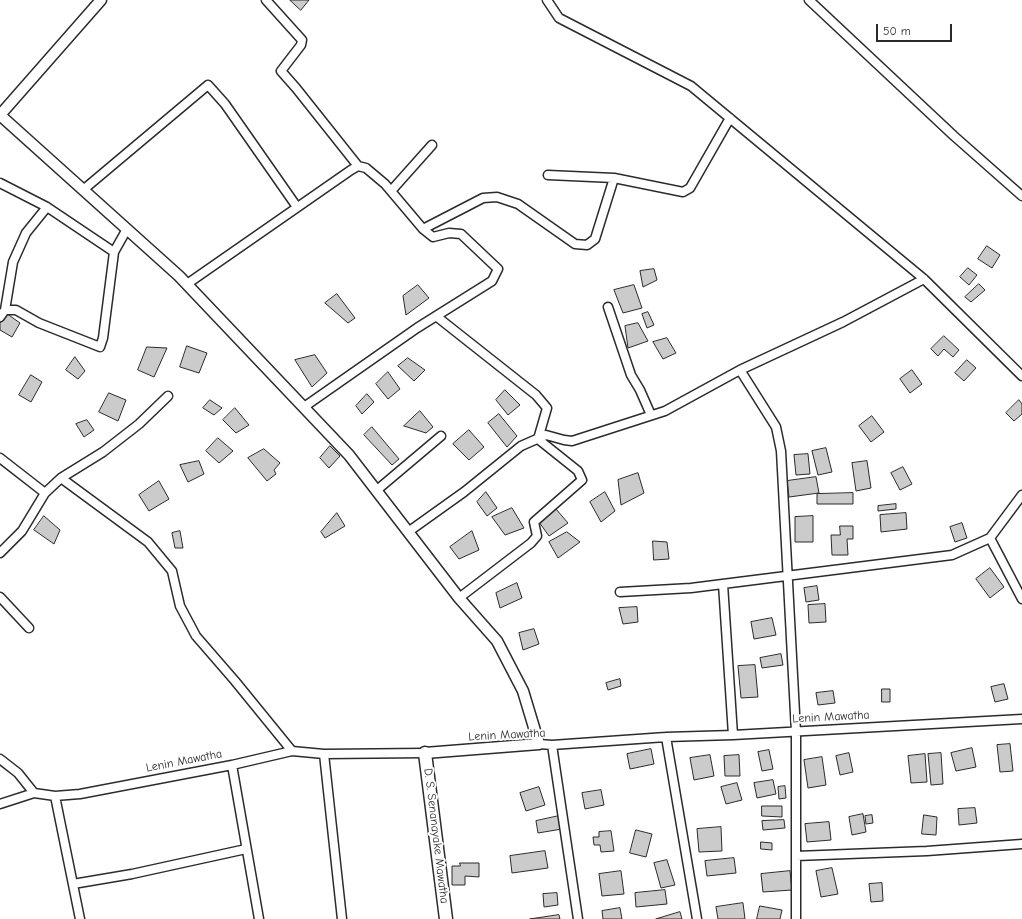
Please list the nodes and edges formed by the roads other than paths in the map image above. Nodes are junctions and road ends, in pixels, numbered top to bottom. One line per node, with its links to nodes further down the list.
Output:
1 (100, 0): 5 (street)
2 (266, 0): 8 (street)
3 (547, 0): 6 (street)
4 (810, 0): 14 (street)
5 (0, 116): 12 (street)
6 (730, 118): 10 (street); 20 (street)
7 (432, 145): 13 (street)
8 (358, 166): 13 (street); 16 (street)
9 (548, 175): 10 (street)
10 (614, 178): 18 (street)
11 (0, 183): 15 (street)
12 (83, 190): 16 (street); 17 (street)
13 (391, 191): 18 (street)
14 (1022, 196)
15 (47, 207): 19 (street); 23 (street)
16 (297, 207): 21 (street)
17 (127, 229): 19 (street); 21 (street)
18 (423, 229): 24 (street)
19 (114, 252): 23 (street)
20 (924, 279): 25 (street); 26 (street)
21 (187, 284): 28 (street)
22 (608, 307): 29 (street)
23 (2, 314)
24 (436, 316): 28 (street); 31 (street)
25 (740, 370): 29 (street); 40 (street)
26 (1022, 376)
27 (168, 396): 33 (street)
28 (304, 407): 34 (street)
29 (652, 415): 31 (street)
30 (441, 436): 34 (street)
31 (538, 439): 37 (street); 44 (street)
32 (0, 458): 35 (street)
33 (61, 478): 35 (street); 53 (street)
34 (377, 490): 37 (street)
35 (45, 493): 39 (street)
36 (1022, 495): 38 (street)
37 (408, 532): 44 (street)
38 (990, 538): 40 (street); 45 (street)
39 (0, 553)
40 (787, 576): 41 (street); 48 (street)
41 (723, 584): 42 (street); 49 (street)
42 (620, 592)
43 (0, 597): 46 (street)
44 (459, 598): 51 (street)
45 (1022, 599)
46 (29, 628)
47 (1022, 719): 48 (street, Lenin Mawatha)
48 (796, 732): 49 (street, Lenin Mawatha); 63 (street)
49 (733, 735): 50 (street, Lenin Mawatha)
50 (666, 737): 52 (street, Lenin Mawatha); 70 (street)
51 (539, 744): 52 (street, Lenin Mawatha); 54 (street, Lenin Mawatha)
52 (552, 745): 69 (street)
53 (292, 751): 55 (street, Lenin Mawatha); 57 (street, Lenin Mawatha)
54 (425, 753): 55 (street, Lenin Mawatha); 68 (main road, D. S. Senanayake Mawatha)
55 (324, 754): 67 (street)
56 (0, 759): 58 (street)
57 (232, 765): 59 (street, Lenin Mawatha); 62 (street)
58 (34, 792): 59 (street, Lenin Mawatha); 60 (street)
59 (55, 796): 64 (street)
60 (0, 804)
61 (1022, 844): 63 (street)
62 (246, 850): 64 (street); 66 (street)
63 (796, 856): 71 (street)
64 (73, 884): 65 (street)
65 (80, 919)
66 (259, 919)
67 (342, 919)
68 (446, 919)
69 (578, 919)
70 (697, 919)
71 (796, 919)

